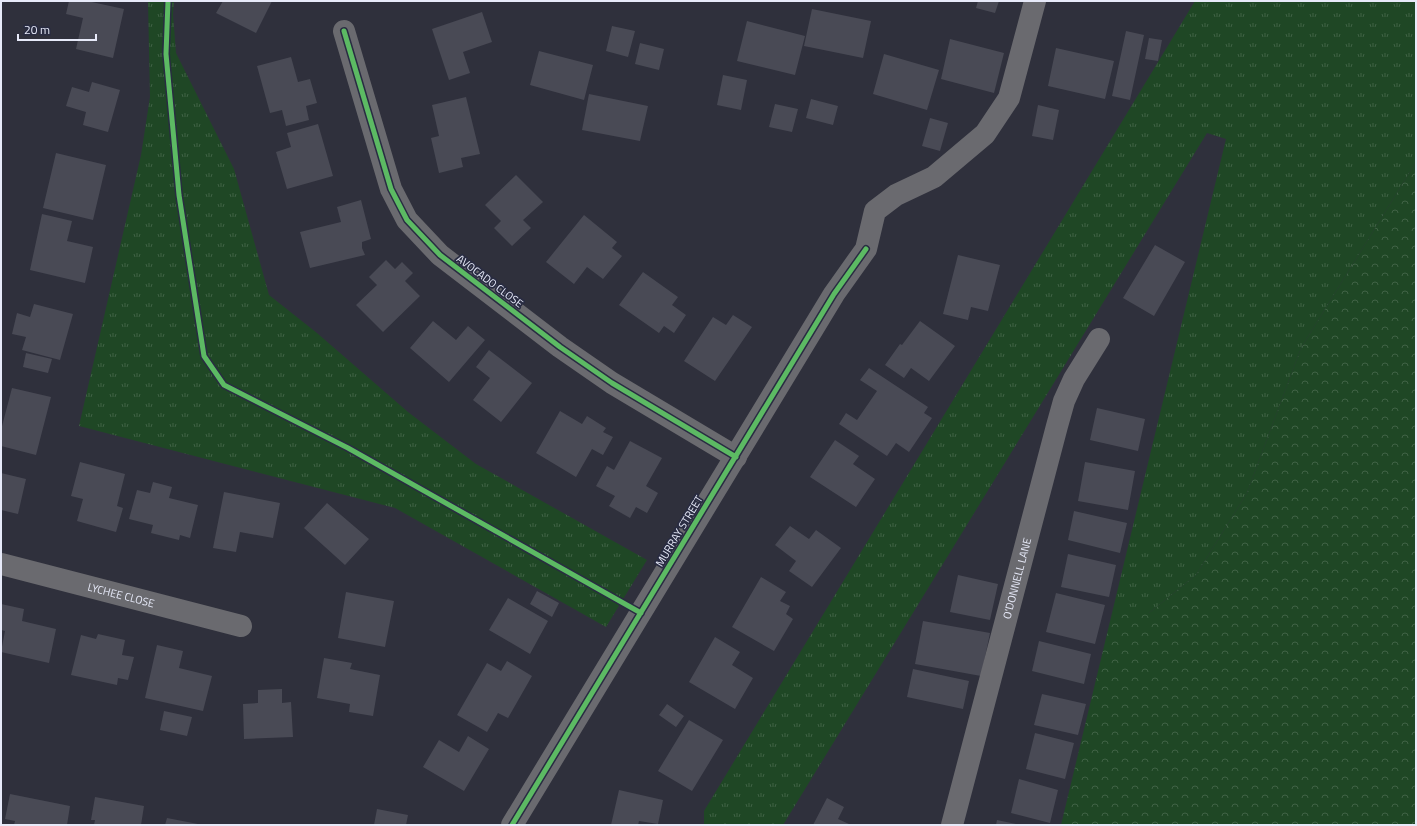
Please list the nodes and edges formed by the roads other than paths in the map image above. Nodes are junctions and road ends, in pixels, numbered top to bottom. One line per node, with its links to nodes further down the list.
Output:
1 (1035, 1): 4 (street, MURRAY STREET)
2 (344, 31): 4 (street, AVOCADO CLOSE)
3 (1099, 339): 8 (street, O'DONNELL LANE)
4 (736, 457): 7 (street, MURRAY STREET)
5 (1, 564): 6 (street, LYCHEE CLOSE)
6 (241, 626)
7 (512, 825)
8 (952, 825)

